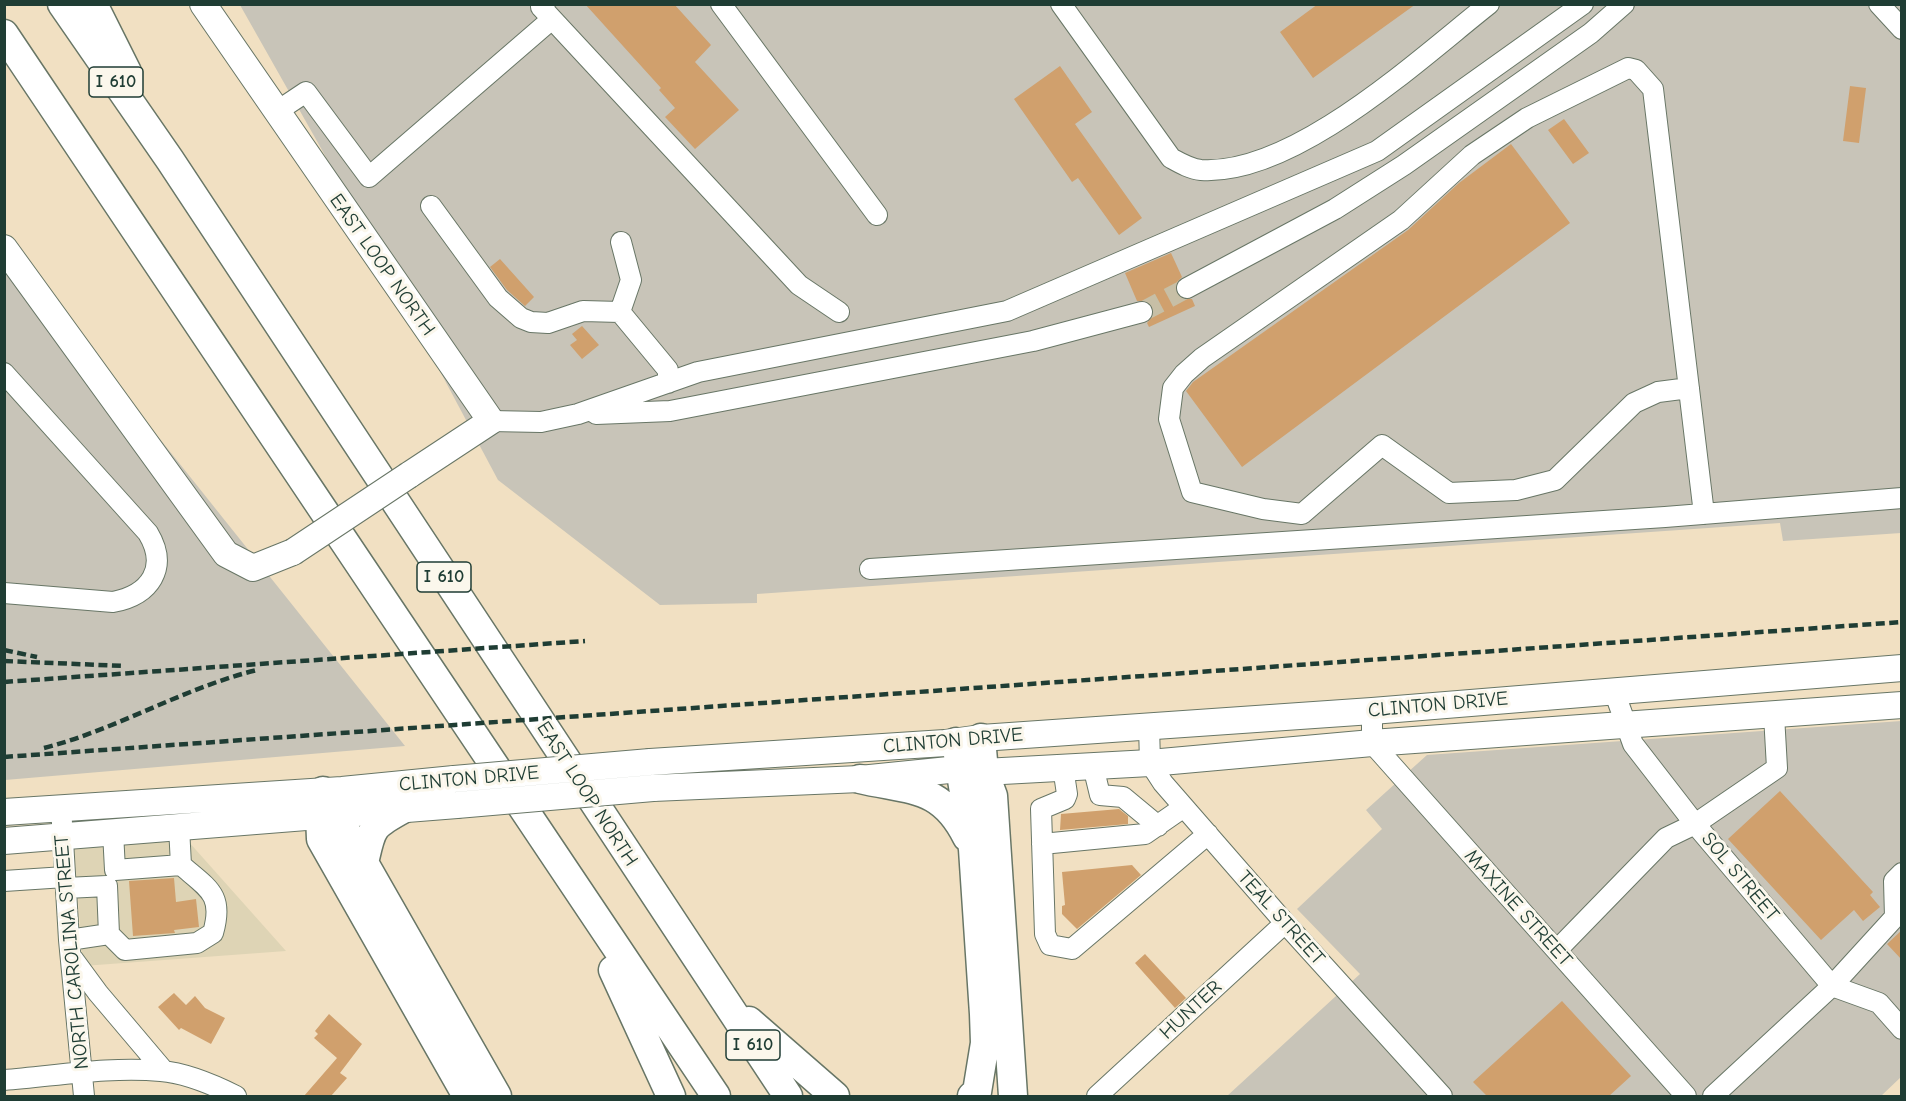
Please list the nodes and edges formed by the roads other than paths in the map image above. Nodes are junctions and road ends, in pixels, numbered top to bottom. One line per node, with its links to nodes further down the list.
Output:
1 (62, 4): 14 (highway, EAST LOOP NORTH / I 610)
2 (93, 4): 14 (highway)
3 (204, 4): 13 (main road, EAST LOOP NORTH)
4 (721, 4): 16 (street)
5 (1061, 4): 6 (street)
6 (1489, 4)
7 (1583, 4): 24 (street)
8 (1624, 4): 19 (street)
9 (1880, 4): 11 (street)
10 (549, 12): 13 (street); 21 (street)
11 (1902, 29)
12 (7, 39): 65 (highway, I 610)
13 (276, 112): 27 (main road, EAST LOOP NORTH)
14 (170, 160): 73 (highway, EAST LOOP NORTH / I 610)
15 (431, 206): 20 (street)
16 (877, 215)
17 (621, 242): 20 (street)
18 (4, 248): 27 (main road, bridge)
19 (1187, 288)
20 (620, 312): 24 (street)
21 (838, 312)
22 (1142, 312): 26 (street)
23 (4, 373): 31 (street)
24 (668, 382): 26 (street)
25 (1689, 388): 25 (street); 29 (street)
26 (578, 414): 27 (street)
27 (491, 421)
28 (1902, 498): 29 (street)
29 (1704, 514): 30 (street)
30 (870, 569)
31 (4, 593)
32 (1902, 668): 33 (main road, CLINTON DRIVE)
33 (1614, 691): 35 (main road, CLINTON DRIVE); 38 (street, SOL STREET)
34 (1902, 705): 36 (main road, CLINTON DRIVE)
35 (1372, 711): 37 (main road, CLINTON DRIVE); 39 (street)
36 (1774, 715): 38 (main road, CLINTON DRIVE); 52 (street)
37 (1149, 725): 40 (main road, CLINTON DRIVE); 41 (street)
38 (1626, 725): 39 (main road, CLINTON DRIVE); 52 (street, SOL STREET)
39 (1372, 743): 41 (main road, CLINTON DRIVE); 71 (street, MAXINE STREET)
40 (970, 755): 43 (main road, CLINTON DRIVE); 44 (main road, CLINTON DRIVE); 48 (main road, CLINTON DRIVE, bridge); 60 (highway); 87 (highway)
41 (1150, 763): 42 (main road, CLINTON DRIVE); 49 (street, TEAL STREET)
42 (1093, 766): 43 (main road, CLINTON DRIVE); 45 (street)
43 (1063, 767): 46 (street)
44 (860, 779): 50 (main road, CLINTON DRIVE, bridge); 60 (highway)
45 (1100, 795): 46 (street); 53 (street)
46 (1066, 796): 59 (street)
47 (61, 807): 48 (main road, CLINTON DRIVE); 51 (main road, CLINTON DRIVE); 57 (street, NORTH CAROLINA STREET)
48 (326, 807): 50 (main road, CLINTON DRIVE); 54 (main road, CLINTON DRIVE); 61 (highway); 80 (highway)
49 (1184, 807): 53 (street); 56 (street, TEAL STREET)
50 (403, 809): 61 (highway)
51 (4, 812)
52 (1695, 824): 71 (street); 72 (street, SOL STREET)
53 (1158, 826): 59 (street)
54 (179, 828): 55 (main road, CLINTON DRIVE); 62 (street)
55 (113, 832): 57 (main road, CLINTON DRIVE); 64 (street)
56 (1208, 834): 59 (street); 68 (street, TEAL STREET)
57 (62, 836): 58 (main road, CLINTON DRIVE); 67 (street, NORTH CAROLINA STREET)
58 (4, 841)
59 (1042, 844)
60 (974, 849): 86 (highway)
61 (364, 863): 81 (highway)
62 (181, 866): 64 (street); 69 (street)
63 (1902, 873): 72 (street)
64 (111, 878): 67 (street); 69 (street)
65 (571, 879): 82 (highway); 83 (highway, I 610)
66 (4, 881): 67 (street)
67 (65, 882): 70 (street, NORTH CAROLINA STREET)
68 (1286, 923): 88 (street, HUNTER); 89 (street, TEAL STREET)
69 (109, 934): 70 (street)
70 (71, 949): 75 (street); 76 (street, NORTH CAROLINA STREET)
71 (1557, 950): 90 (street, MAXINE STREET)
72 (1832, 986): 74 (street, SOL STREET); 91 (street)
73 (718, 993): 84 (highway, EAST LOOP NORTH / I 610); 85 (highway)
74 (1902, 1029)
75 (164, 1071): 76 (street); 79 (street)
76 (81, 1074): 77 (street); 78 (street, NORTH CAROLINA STREET)
77 (4, 1080)
78 (84, 1096)
79 (236, 1096)
80 (467, 1096)
81 (497, 1096)
82 (671, 1096)
83 (716, 1096)
84 (788, 1096)
85 (835, 1096)
86 (972, 1096)
87 (1013, 1096)
88 (1096, 1096)
89 (1443, 1096)
90 (1686, 1096)
91 (1713, 1096)

